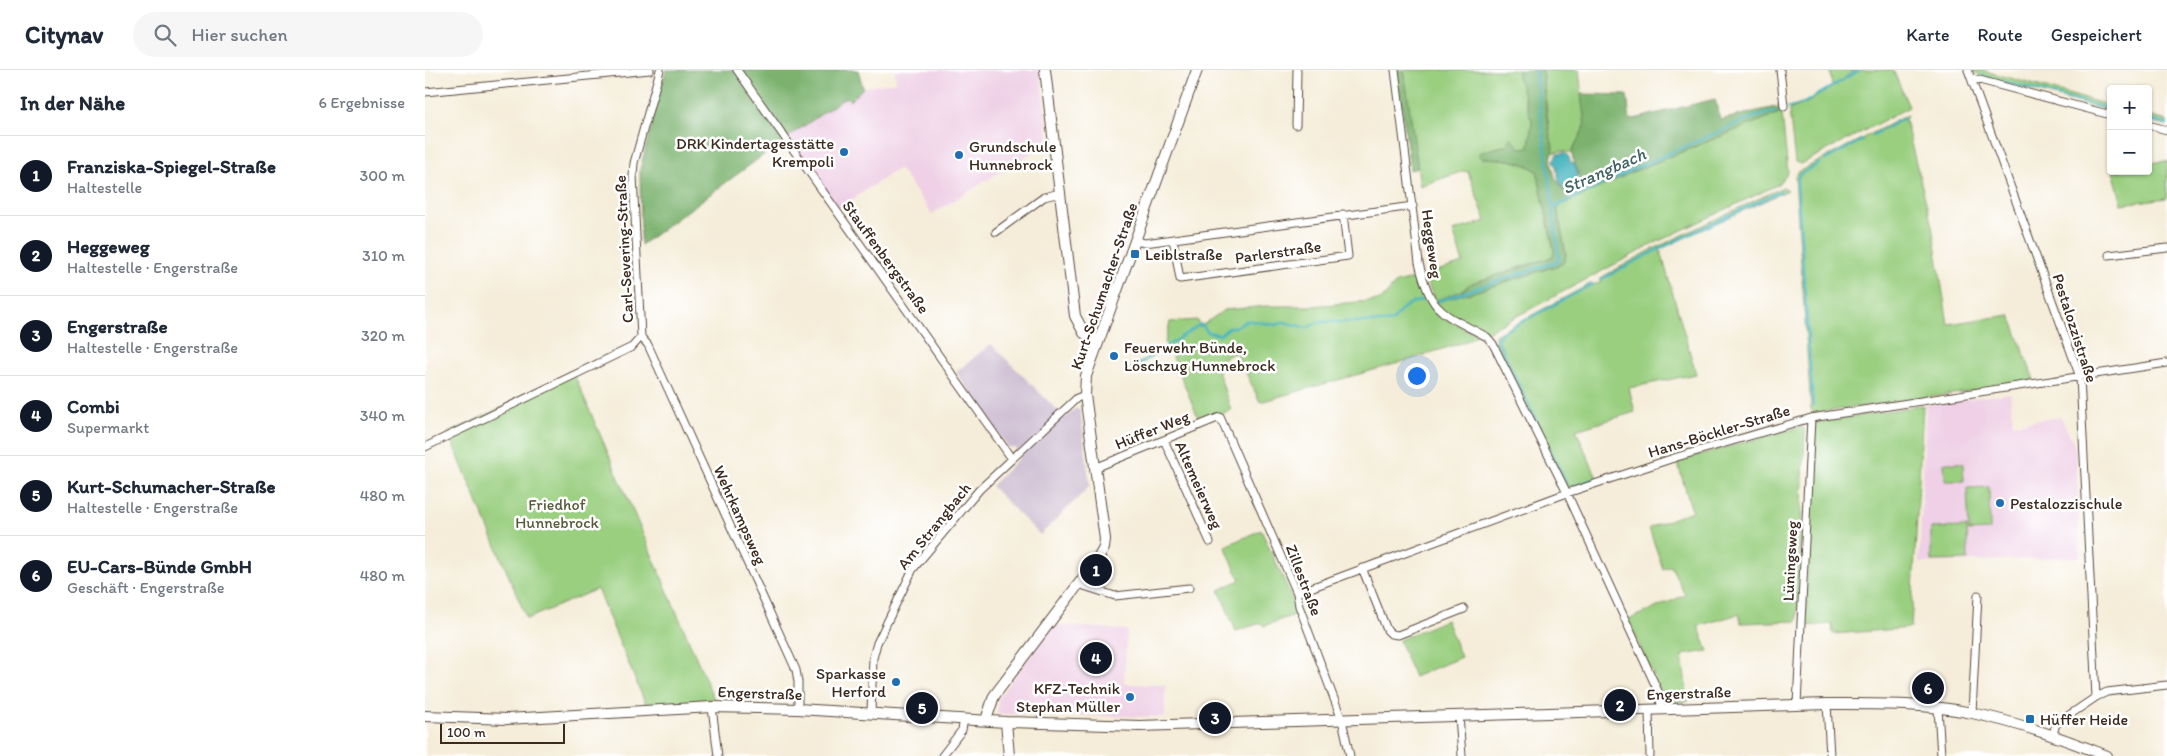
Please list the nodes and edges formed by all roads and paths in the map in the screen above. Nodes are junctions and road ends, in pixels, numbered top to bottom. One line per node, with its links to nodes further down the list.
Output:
1 (650, 70): 11 (street)
2 (660, 70): 25 (street, Carl-Severing-Straße)
3 (737, 70): 34 (street, Stauffenbergstraße)
4 (1045, 70): 17 (main road)
5 (1197, 70): 22 (main road, Kurt-Schumacher-Straße)
6 (1297, 70): 14 (street)
7 (1395, 70): 18 (street, Heggeweg)
8 (1780, 70): 12 (street)
9 (1968, 70): 10 (street, Pestalozzistraße)
10 (1972, 78): 13 (street); 28 (street, Pestalozzistraße)
11 (425, 92)
12 (1784, 106)
13 (2107, 114)
14 (1296, 126)
15 (2152, 126): 16 (street)
16 (2167, 130)
17 (1059, 193): 20 (street); 26 (main road)
18 (1413, 206): 19 (street); 36 (street, Heggeweg)
19 (1343, 214): 21 (street); 21 (street, Parlerstraße)
20 (996, 232)
21 (1173, 239): 22 (street)
22 (1135, 241): 26 (main road, Kurt-Schumacher-Straße)
23 (2167, 248): 24 (street)
24 (2109, 255)
25 (641, 337): 33 (street, Carl-Severing-Straße); 50 (street, Wehrkampsweg)
26 (1098, 341): 29 (main road, Kurt-Schumacher-Straße)
27 (2167, 364): 28 (street, Hans-Böckler-Straße)
28 (2080, 377): 31 (street, Hans-Böckler-Straße); 45 (street, Pestalozzistraße)
29 (1085, 395): 34 (street, Am Strangbach); 35 (main road, Kurt-Schumacher-Straße)
30 (1221, 417): 32 (street, Hüffer Weg); 41 (street, Zillestraße)
31 (1811, 418): 36 (street, Hans-Böckler-Straße); 47 (street, Lüningsweg)
32 (1163, 440): 35 (street, Hüffer Weg); 37 (street, Altemeierweg)
33 (425, 447)
34 (1013, 459): 54 (street, Am Strangbach)
35 (1095, 468): 39 (main road, Kurt-Schumacher-Straße)
36 (1567, 493): 38 (street, Hans-Böckler-Straße); 51 (street, Heggeweg)
37 (1210, 542)
38 (1362, 568): 41 (street, Hans-Böckler-Straße); 43 (street)
39 (1080, 581): 40 (street); 58 (main road, Kurt-Schumacher-Straße)
40 (1189, 588)
41 (1297, 593): 59 (street, Zillestraße)
42 (1978, 595): 53 (street)
43 (1464, 609)
44 (2167, 685): 45 (street)
45 (2096, 697): 61 (street)
46 (1827, 704): 47 (main road, Engerstraße); 49 (main road, Engerstraße); 68 (street)
47 (1797, 705): 51 (main road, Engerstraße)
48 (713, 707): 50 (main road, Engerstraße); 55 (main road, Engerstraße); 62 (street)
49 (1938, 708): 53 (main road, Engerstraße); 69 (street)
50 (798, 709): 54 (main road, Engerstraße)
51 (1662, 709): 52 (main road, Engerstraße)
52 (1649, 710): 56 (main road, Engerstraße); 67 (street)
53 (1972, 712): 61 (main road, Engerstraße)
54 (871, 713): 57 (main road, Engerstraße)
55 (425, 716)
56 (1459, 716): 59 (main road, Engerstraße); 66 (street)
57 (964, 719): 58 (main road, Engerstraße); 63 (street)
58 (986, 720): 60 (main road, Engerstraße)
59 (1342, 720): 60 (main road, Engerstraße); 65 (street, Zillestraße)
60 (1006, 722): 64 (main road)
61 (2053, 734): 70 (main road, Engerstraße)
62 (718, 756)
63 (942, 756)
64 (1009, 756)
65 (1350, 756)
66 (1462, 756)
67 (1650, 756)
68 (1830, 756)
69 (1941, 756)
70 (2107, 756)

